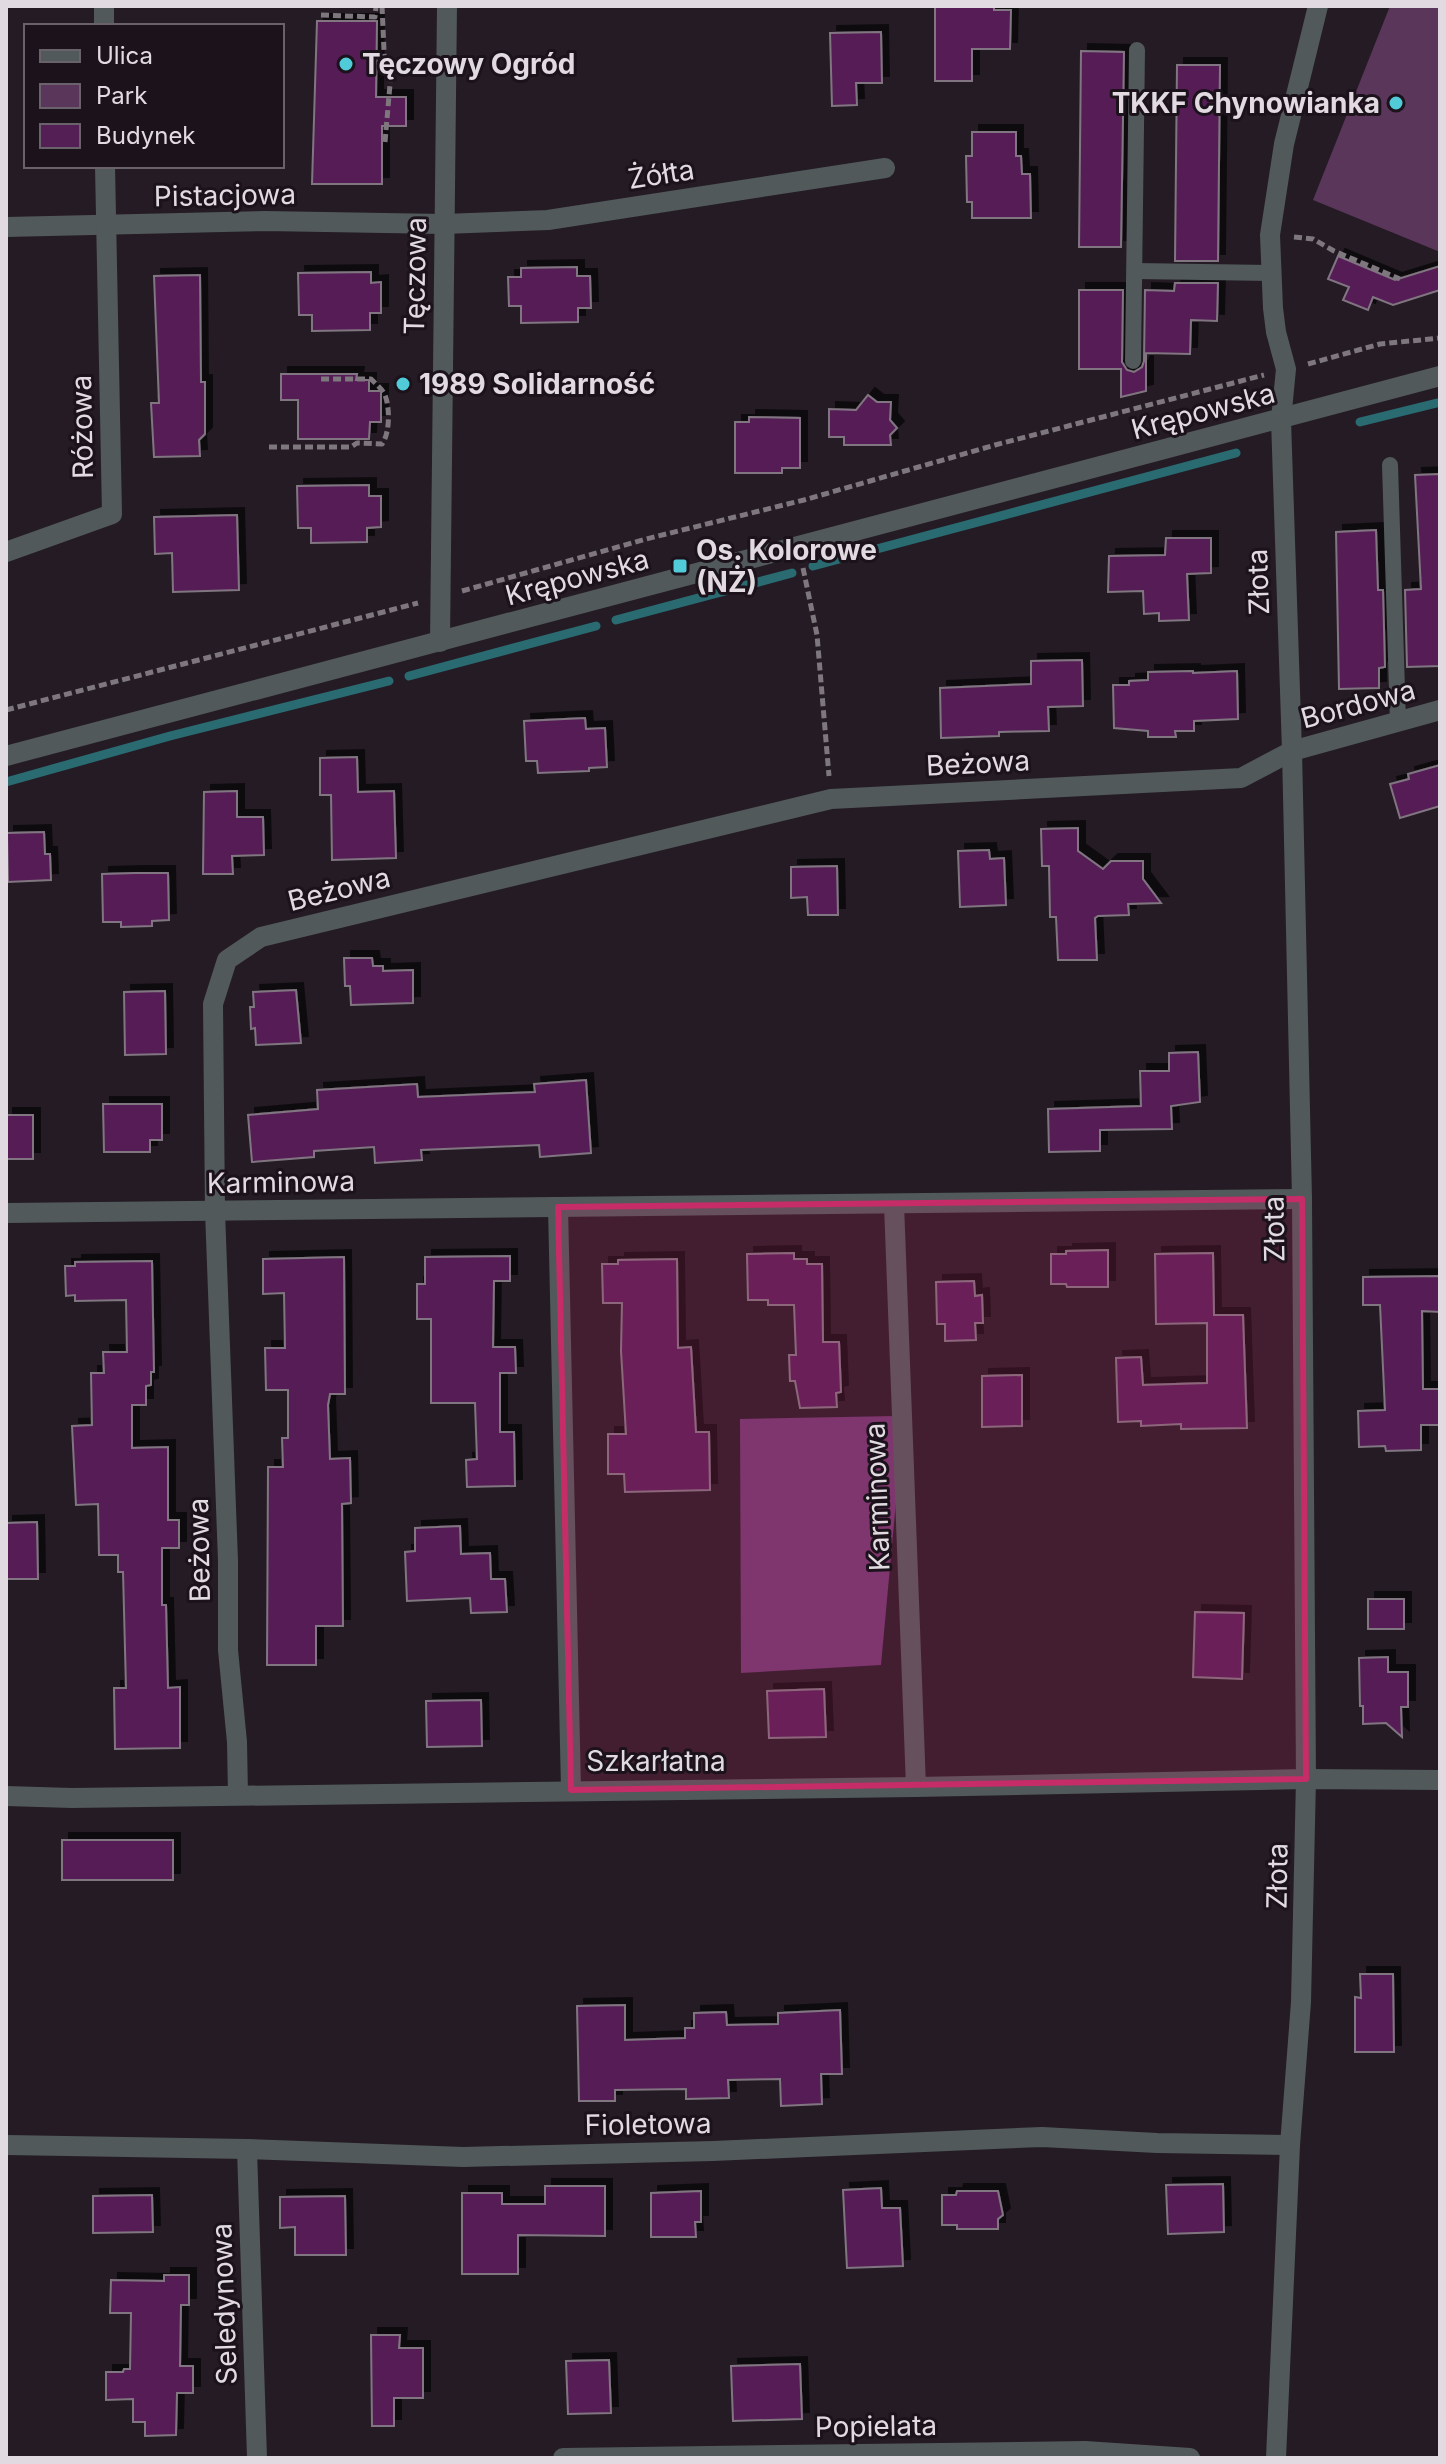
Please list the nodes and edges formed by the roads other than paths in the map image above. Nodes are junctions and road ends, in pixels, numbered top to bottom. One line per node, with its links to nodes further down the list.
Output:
1 (447, 6): 6 (street, Tęczowa)
2 (1318, 6): 10 (street, Złota)
3 (1137, 50): 9 (lane)
4 (105, 168): 7 (street)
5 (885, 168): 6 (street, Żółta)
6 (444, 224): 7 (street, Pistacjowa); 16 (street, Tęczowa)
7 (106, 225): 8 (street, Pistacjowa); 15 (street, Różowa)
8 (6, 227)
9 (1135, 271): 10 (lane); 11 (lane)
10 (1271, 273): 13 (street, Złota)
11 (1133, 361)
12 (1440, 376): 13 (street, Krępowska)
13 (1281, 420): 16 (street, Krępowska); 19 (street, Złota)
14 (1390, 465): 18 (lane)
15 (6, 552)
16 (440, 642): 20 (street, Krępowska)
17 (1440, 710): 18 (street, Bordowa)
18 (1398, 722): 19 (street, Bordowa)
19 (1292, 751): 21 (street, Złota); 24 (street, Beżowa)
20 (6, 756)
21 (1302, 1199): 22 (street, Karminowa); 26 (street, Złota)
22 (894, 1204): 23 (street, Karminowa); 28 (street, Karminowa)
23 (558, 1207): 24 (street, Karminowa); 29 (street)
24 (215, 1211): 25 (street, Karminowa); 30 (street, Beżowa)
25 (6, 1213)
26 (1306, 1779): 27 (street); 28 (street, Szkarłatna); 33 (street, Złota)
27 (1440, 1780)
28 (916, 1787): 29 (street, Szkarłatna)
29 (571, 1790): 30 (street, Szkarłatna)
30 (238, 1795): 31 (street, Szkarłatna)
31 (6, 1796)
32 (6, 2145): 34 (street, Fioletowa)
33 (1290, 2145): 34 (street, Fioletowa); 38 (street, Złota)
34 (247, 2149): 35 (street, Seledynowa)
35 (257, 2458)
36 (563, 2458): 37 (street, Popielata)
37 (1190, 2458)
38 (1276, 2458)

